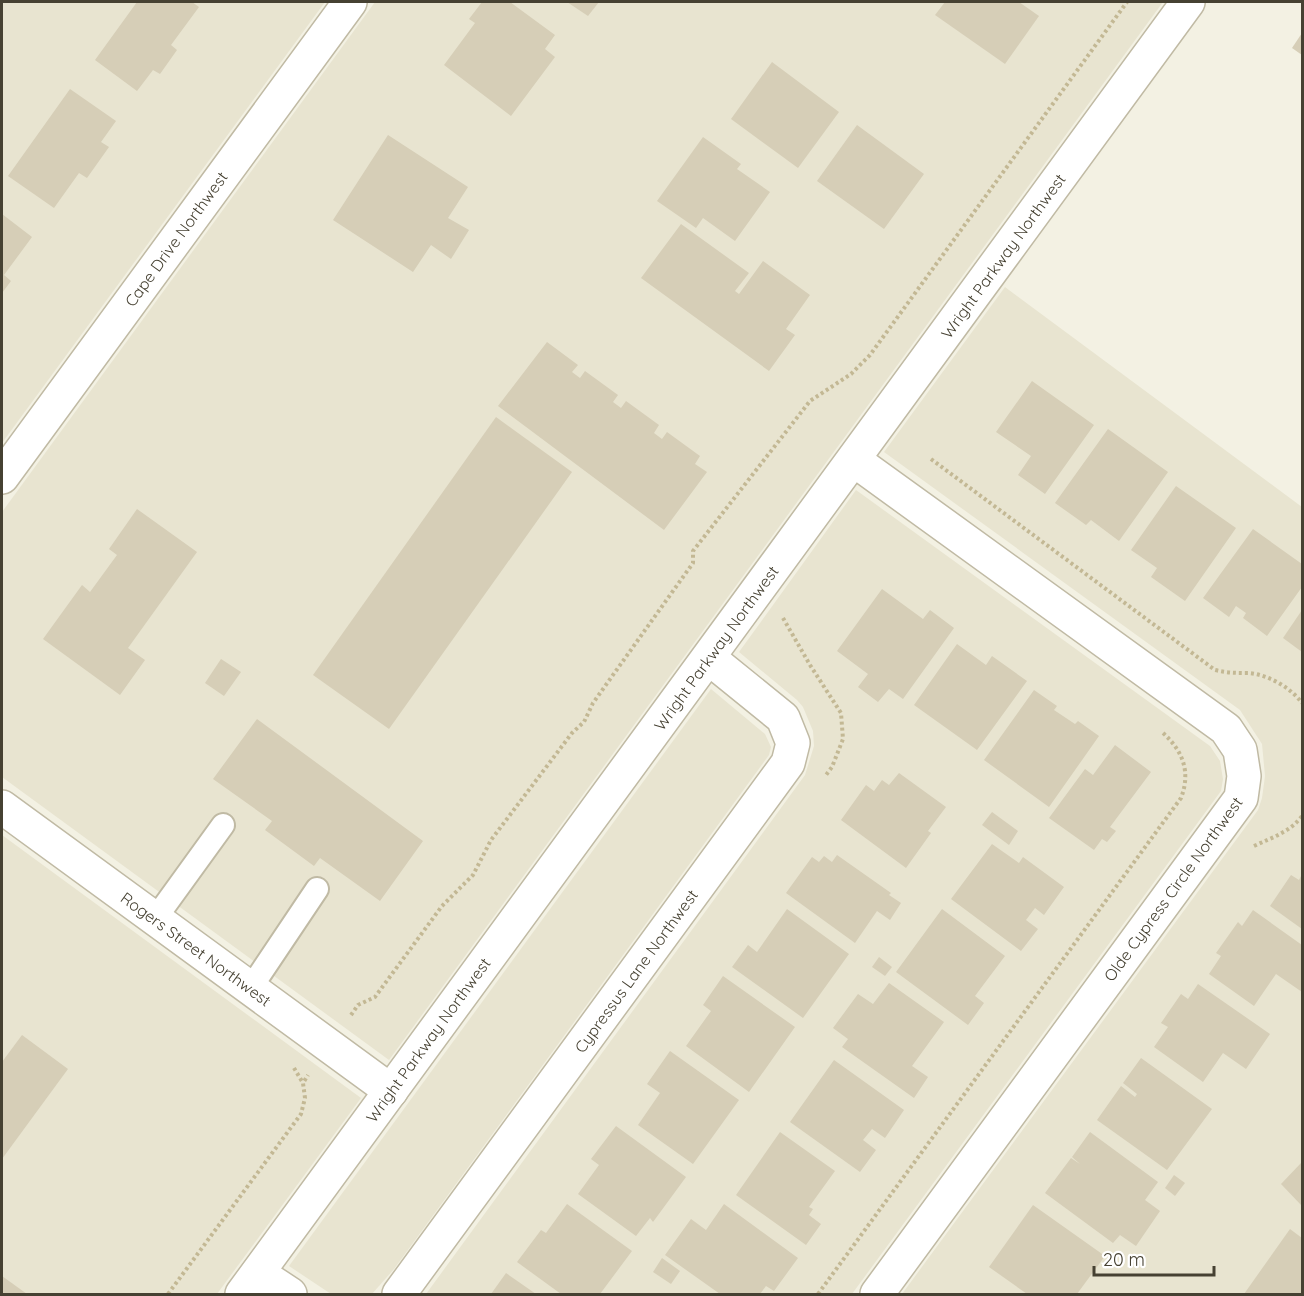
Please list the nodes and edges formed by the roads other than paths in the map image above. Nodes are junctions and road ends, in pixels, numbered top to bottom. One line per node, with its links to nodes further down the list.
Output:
1 (350, 2): 4 (street, Cape Drive Northwest)
2 (1188, 2): 3 (street, Wright Parkway Northwest)
3 (854, 460): 5 (street, Wright Parkway Northwest); 15 (street, Olde Cypress Circle Northwest)
4 (2, 477)
5 (709, 658): 11 (street, Wright Parkway Northwest); 14 (street, Cypressus Lane Northwest)
6 (2, 807): 9 (street, Rogers Street Northwest)
7 (223, 825): 9 (lane)
8 (318, 889): 10 (lane)
9 (155, 920): 10 (street, Rogers Street Northwest)
10 (250, 989): 11 (street, Rogers Street Northwest)
11 (391, 1091): 12 (street, Wright Parkway Northwest)
12 (250, 1284): 13 (street)
13 (290, 1294)
14 (399, 1294)
15 (877, 1294)

